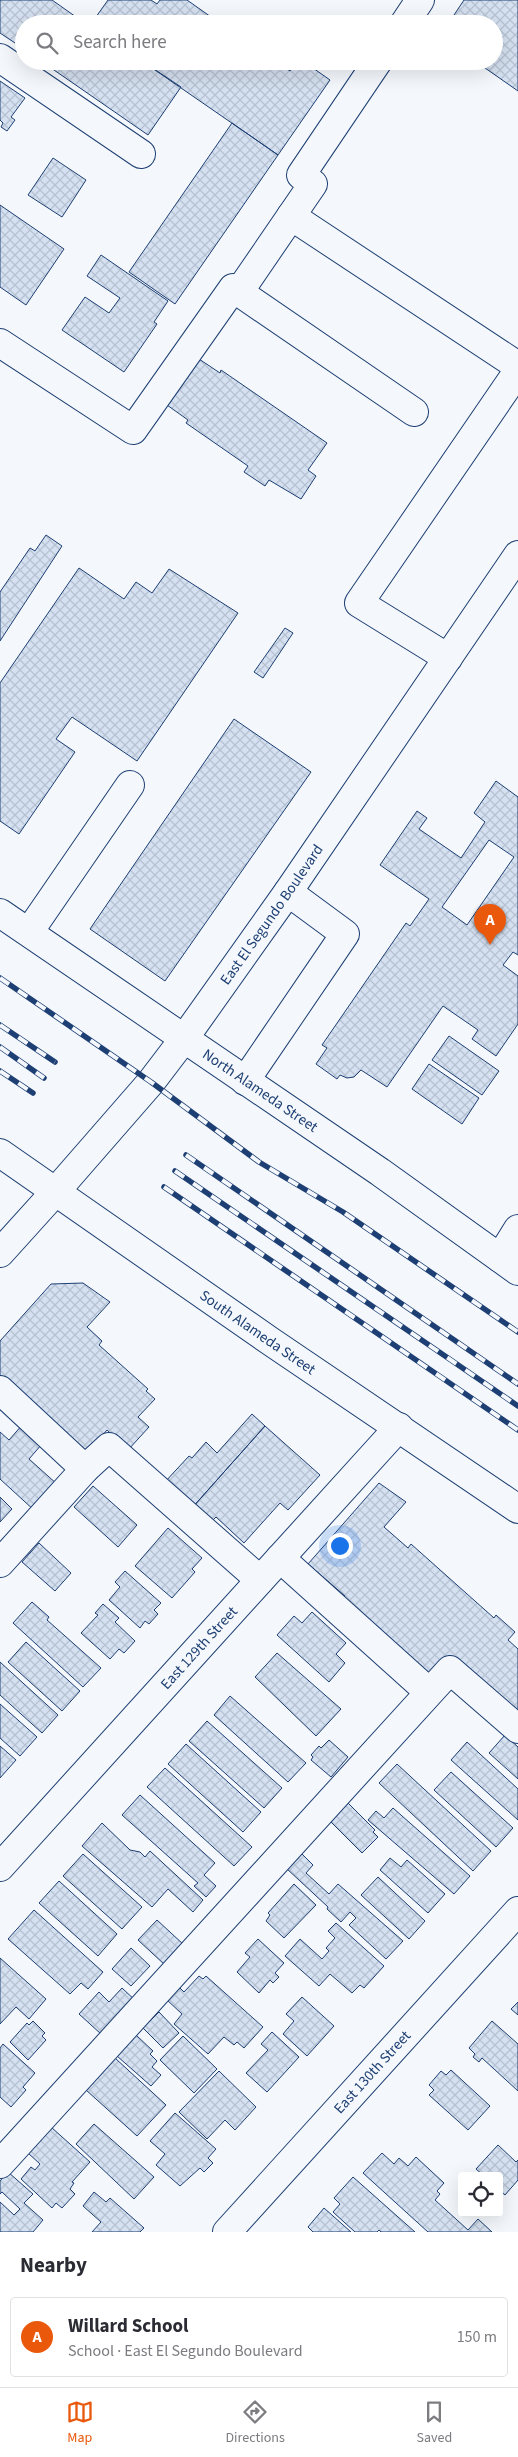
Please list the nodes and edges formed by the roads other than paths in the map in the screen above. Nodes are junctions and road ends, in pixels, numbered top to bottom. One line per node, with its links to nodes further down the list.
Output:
1 (420, 0): 2 (street)
2 (410, 15)
3 (0, 58): 4 (street)
4 (15, 68)
5 (18, 70): 7 (street)
6 (372, 70): 8 (street)
7 (141, 154)
8 (291, 216): 9 (street); 11 (street)
9 (239, 292): 10 (street); 13 (street)
10 (0, 343)
11 (518, 366)
12 (518, 371): 15 (street)
13 (414, 412)
14 (518, 555): 15 (street, East El Segundo Boulevard)
15 (448, 658): 17 (street, East El Segundo Boulevard)
16 (130, 785): 19 (street)
17 (288, 892): 20 (street, East El Segundo Boulevard); 21 (street)
18 (0, 913): 19 (street, North Alameda Street)
19 (29, 932): 20 (street, North Alameda Street)
20 (183, 1040): 21 (street, North Alameda Street); 23 (street, East El Segundo Boulevard)
21 (245, 1081): 26 (street, North Alameda Street)
22 (0, 1154): 23 (street, South Alameda Street)
23 (56, 1191): 25 (street, East El Segundo Boulevard); 28 (street, South Alameda Street)
24 (518, 1229): 26 (street)
25 (0, 1253)
26 (509, 1264)
27 (0, 1390): 29 (street)
28 (399, 1427): 30 (street, South Alameda Street); 31 (street, East 129th Street)
29 (85, 1469): 32 (street); 33 (street)
30 (518, 1509)
31 (280, 1558): 33 (street, East 129th Street); 34 (street)
32 (0, 1563)
33 (260, 1580): 36 (street, East 129th Street)
34 (430, 1692): 35 (street); 38 (street)
35 (518, 1729)
36 (0, 1867)
37 (518, 1910): 39 (street, East 130th Street)
38 (0, 2164)
39 (227, 2232)

